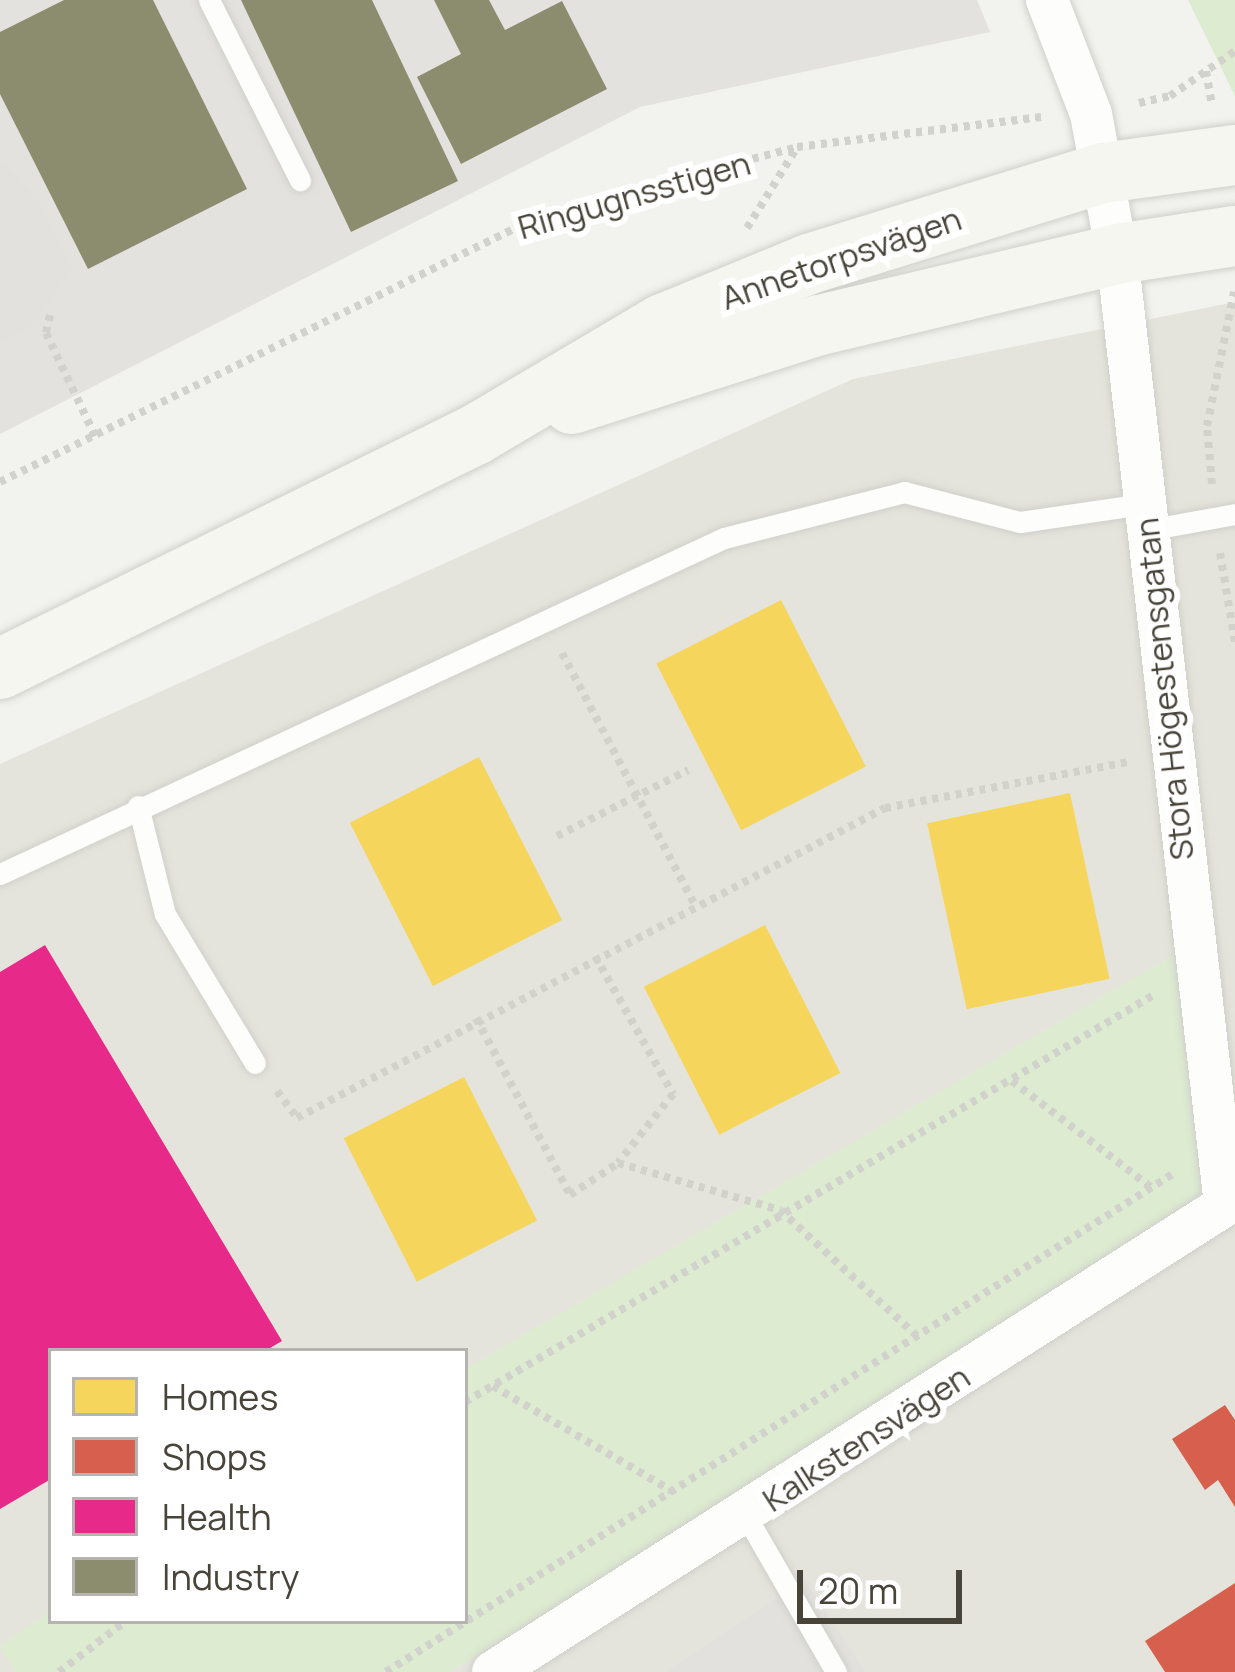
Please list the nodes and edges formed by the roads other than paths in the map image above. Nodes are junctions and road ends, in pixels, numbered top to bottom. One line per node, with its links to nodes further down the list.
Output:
1 (209, 0): 5 (lane)
2 (1048, 0): 4 (street, Stora Högestensgatan)
3 (1228, 156): 4 (main road, Annetorpsvägen)
4 (1103, 173): 7 (street, Stora Högestensgatan); 8 (main road, Annetorpsvägen)
5 (300, 180)
6 (1232, 237): 7 (main road, Annetorpsvägen)
7 (1117, 254): 8 (main road, Annetorpsvägen); 9 (street, Stora Högestensgatan)
8 (475, 435): 11 (main road, Annetorpsvägen)
9 (1145, 517): 10 (lane); 12 (lane); 15 (street, Stora Högestensgatan)
10 (1225, 518)
11 (0, 669)
12 (138, 806): 13 (lane); 14 (lane)
13 (0, 874)
14 (255, 1063)
15 (1230, 1202): 16 (street, Kalkstensvägen)
16 (746, 1516): 17 (street, Kalkstensvägen); 18 (lane)
17 (493, 1672)
18 (836, 1672)

